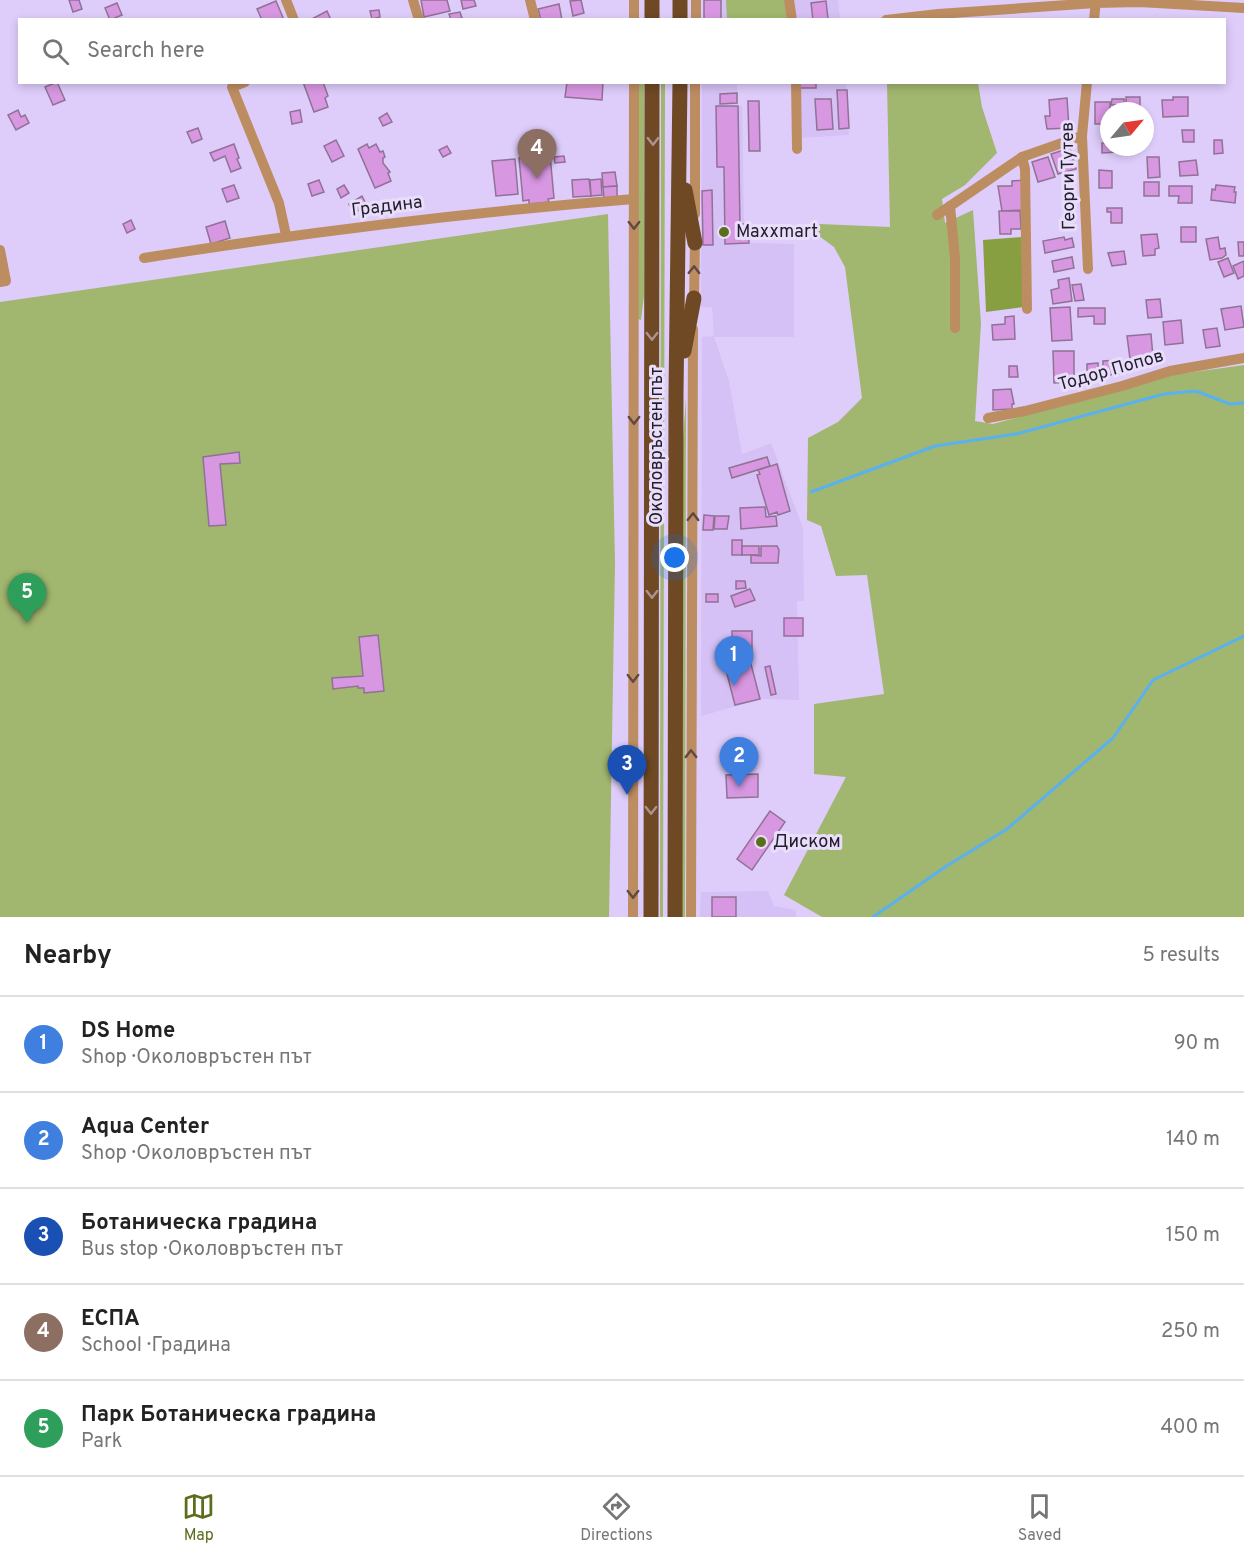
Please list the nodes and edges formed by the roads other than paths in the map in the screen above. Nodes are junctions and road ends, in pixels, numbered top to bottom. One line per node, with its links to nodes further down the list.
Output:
1 (286, 0): 12 (street)
2 (413, 0): 13 (street)
3 (530, 0): 14 (street)
4 (634, 0): 15 (street)
5 (652, 0): 16 (highway)
6 (680, 0): 17 (highway)
7 (696, 0): 18 (street)
8 (789, 0): 19 (street)
9 (1096, 1): 10 (street); 20 (street); 21 (street)
10 (1217, 3): 11 (street)
11 (1244, 8)
12 (293, 18)
13 (418, 18)
14 (535, 18)
15 (634, 18)
16 (652, 18)
17 (680, 18)
18 (696, 18)
19 (792, 18)
20 (903, 18)
21 (1094, 18)
22 (240, 84): 36 (street)
23 (634, 84): 33 (street)
24 (652, 84): 49 (highway, Околовръстен път, one-way to 49)
25 (680, 84): 31 (highway, Околовръстен път)
26 (695, 84): 37 (street)
27 (796, 84): 30 (street)
28 (1087, 84): 29 (street, Георги Тутев)
29 (1082, 136): 32 (street); 40 (street, Георги Тутев)
30 (797, 149)
31 (679, 152): 37 (highway); 46 (highway, Околовръстен път)
32 (1022, 157): 34 (street); 43 (street)
33 (634, 199): 36 (street, Градина); 48 (street, one-way to 48)
34 (950, 206): 35 (street); 44 (street)
35 (938, 215)
36 (285, 235): 39 (street, Градина)
37 (695, 243): 42 (street, one-way to 37)
38 (0, 250): 41 (street)
39 (144, 258)
40 (1088, 269)
41 (3, 281)
42 (693, 298): 46 (highway); 51 (street, one-way to 42)
43 (1027, 309)
44 (955, 328)
45 (1244, 358): 47 (street, Тодор Попов)
46 (676, 392): 50 (highway, Околовръстен път)
47 (988, 418)
48 (633, 917)
49 (651, 917)
50 (675, 917)
51 (691, 917)

